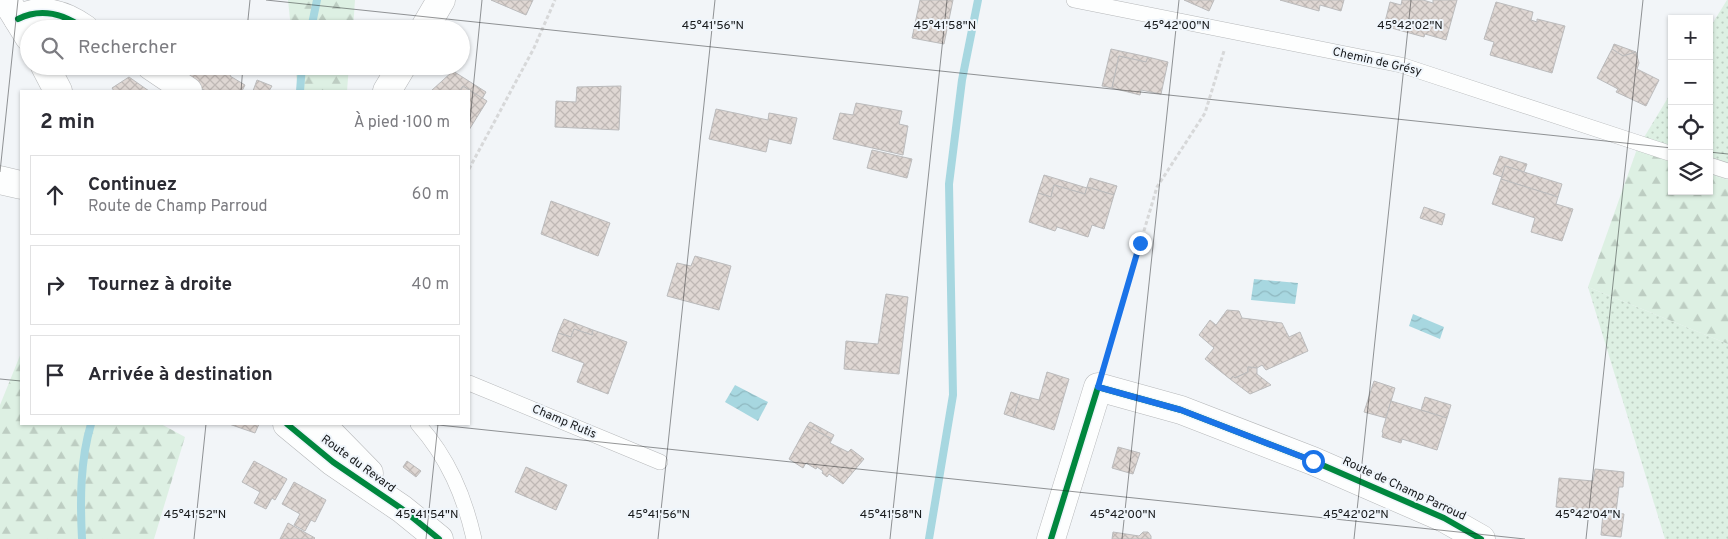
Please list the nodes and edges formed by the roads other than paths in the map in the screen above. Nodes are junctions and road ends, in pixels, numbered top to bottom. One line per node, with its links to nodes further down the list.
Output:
1 (441, 0): 5 (street)
2 (1074, 0): 12 (lane, Chemin de Grésy)
3 (18, 19): 4 (street)
4 (73, 20)
5 (429, 20)
6 (50, 75): 9 (street)
7 (164, 75): 10 (street)
8 (397, 75): 11 (street)
9 (57, 90)
10 (187, 90)
11 (388, 90)
12 (1668, 153)
13 (1713, 166): 14 (lane)
14 (1728, 171)
15 (0, 180): 16 (street)
16 (20, 185)
17 (470, 382): 21 (lane, Champ Rutis)
18 (288, 425): 22 (street, Route du Revard)
19 (322, 425): 22 (street, Route du Revard)
20 (419, 425): 24 (lane)
21 (660, 462)
22 (402, 509): 23 (street, Route du Revard)
23 (439, 539)
24 (474, 539)
25 (1051, 539): 26 (street, Route de Champ Parroud)
26 (1481, 539)

